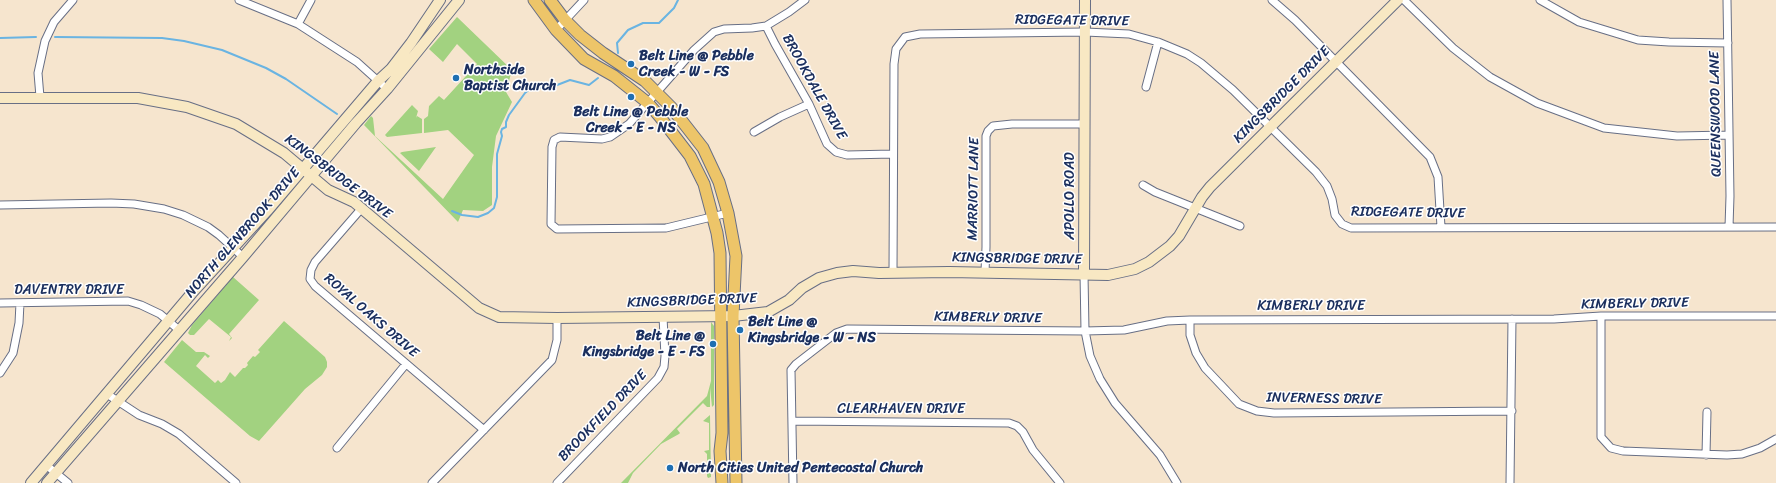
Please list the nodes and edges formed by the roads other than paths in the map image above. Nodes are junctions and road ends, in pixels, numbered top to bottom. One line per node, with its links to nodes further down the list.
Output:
1 (73, 0): 28 (street)
2 (239, 0): 17 (street)
3 (311, 0): 17 (street)
4 (440, 0): 24 (street, NORTH GLENBROOK DRIVE)
5 (459, 0): 26 (street, NORTH GLENBROOK DRIVE)
6 (534, 0): 19 (main road)
7 (550, 0): 16 (main road)
8 (584, 0): 16 (street)
9 (805, 0): 18 (street)
10 (1085, 0): 20 (street, APOLLO ROAD)
11 (1272, 0): 23 (street)
12 (1398, 0): 23 (street, KINGSBRIDGE DRIVE)
13 (1404, 0): 35 (street)
14 (1540, 0): 22 (street)
15 (1727, 0): 22 (street, QUEENSWOOD LANE)
16 (565, 20): 19 (street); 27 (main road)
17 (298, 24): 24 (street)
18 (766, 26): 27 (street); 31 (street, BROOKDALE DRIVE)
19 (556, 30): 30 (main road)
20 (1085, 32): 21 (street, RIDGEGATE DRIVE); 32 (street, APOLLO ROAD); 36 (street, RIDGEGATE DRIVE)
21 (1158, 42): 25 (street); 33 (street, RIDGEGATE DRIVE)
22 (1728, 43): 35 (street, QUEENSWOOD LANE)
23 (1335, 61): 33 (street, KINGSBRIDGE DRIVE); 46 (street)
24 (378, 81): 26 (street); 37 (street, NORTH GLENBROOK DRIVE)
25 (1146, 87)
26 (387, 90): 38 (street, NORTH GLENBROOK DRIVE)
27 (658, 93): 30 (street); 43 (main road)
28 (40, 97): 29 (street, KINGSBRIDGE DRIVE); 37 (street, KINGSBRIDGE DRIVE)
29 (0, 98)
30 (648, 104): 44 (main road); 44 (street)
31 (810, 104): 34 (street); 36 (street, BROOKDALE DRIVE)
32 (1084, 124): 52 (street, MARRIOTT LANE); 53 (street, APOLLO ROAD)
33 (1270, 126): 41 (street, KINGSBRIDGE DRIVE); 46 (street, RIDGEGATE DRIVE)
34 (754, 132)
35 (1729, 134): 47 (street, QUEENSWOOD LANE)
36 (893, 154): 51 (street, RIDGEGATE DRIVE)
37 (303, 168): 38 (street, KINGSBRIDGE DRIVE); 49 (street, NORTH GLENBROOK DRIVE)
38 (311, 176): 42 (street, KINGSBRIDGE DRIVE); 50 (street, NORTH GLENBROOK DRIVE)
39 (1143, 185): 41 (street)
40 (0, 205): 49 (street)
41 (1195, 208): 45 (street); 53 (street, KINGSBRIDGE DRIVE)
42 (361, 209): 61 (street, KINGSBRIDGE DRIVE); 67 (street, ROYAL OAKS DRIVE)
43 (728, 213): 44 (street); 57 (main road)
44 (713, 216): 56 (main road)
45 (1240, 226)
46 (1441, 227): 47 (street, RIDGEGATE DRIVE)
47 (1729, 227): 48 (street, RIDGEGATE DRIVE)
48 (1776, 228)
49 (234, 248): 50 (street); 64 (street, NORTH GLENBROOK DRIVE)
50 (243, 257): 65 (street, NORTH GLENBROOK DRIVE)
51 (893, 272): 52 (street, KINGSBRIDGE DRIVE); 57 (street, KINGSBRIDGE DRIVE)
52 (985, 272): 53 (street, KINGSBRIDGE DRIVE)
53 (1084, 274): 66 (street, APOLLO ROAD)
54 (0, 303): 55 (street, DAVENTRY DRIVE)
55 (20, 303): 64 (street, DAVENTRY DRIVE); 68 (street)
56 (720, 316): 57 (street, KINGSBRIDGE DRIVE); 60 (street, KINGSBRIDGE DRIVE); 86 (main road)
57 (733, 316): 87 (main road)
58 (1601, 316): 59 (street, KIMBERLY DRIVE); 62 (street, KIMBERLY DRIVE); 77 (street)
59 (1776, 316)
60 (663, 317): 61 (street, KINGSBRIDGE DRIVE); 85 (street, BROOKFIELD DRIVE)
61 (557, 318): 74 (street)
62 (1512, 319): 63 (street, KIMBERLY DRIVE); 71 (street)
63 (1190, 320): 66 (street, KIMBERLY DRIVE); 71 (street, INVERNESS DRIVE)
64 (169, 321): 65 (street, DAVENTRY DRIVE); 69 (street, NORTH GLENBROOK DRIVE)
65 (179, 330): 70 (street, NORTH GLENBROOK DRIVE)
66 (1085, 331): 73 (street, KIMBERLY DRIVE); 90 (street, APOLLO ROAD)
67 (406, 364): 74 (street, ROYAL OAKS DRIVE); 76 (street)
68 (0, 373)
69 (107, 394): 70 (street); 78 (street, NORTH GLENBROOK DRIVE)
70 (117, 401): 79 (street, NORTH GLENBROOK DRIVE); 83 (street)
71 (1512, 411): 91 (street)
72 (1707, 412): 77 (street)
73 (792, 421): 88 (street); 89 (street, CLEARHAVEN DRIVE)
74 (484, 430): 84 (street)
75 (1776, 439): 77 (street)
76 (337, 448)
77 (1706, 455)
78 (46, 465): 79 (street); 80 (street, NORTH GLENBROOK DRIVE)
79 (56, 473): 81 (street, NORTH GLENBROOK DRIVE); 82 (street)
80 (31, 483)
81 (47, 483)
82 (68, 483)
83 (236, 483)
84 (432, 483)
85 (557, 483)
86 (722, 483)
87 (736, 483)
88 (793, 483)
89 (1060, 483)
90 (1177, 483)
91 (1510, 483)

